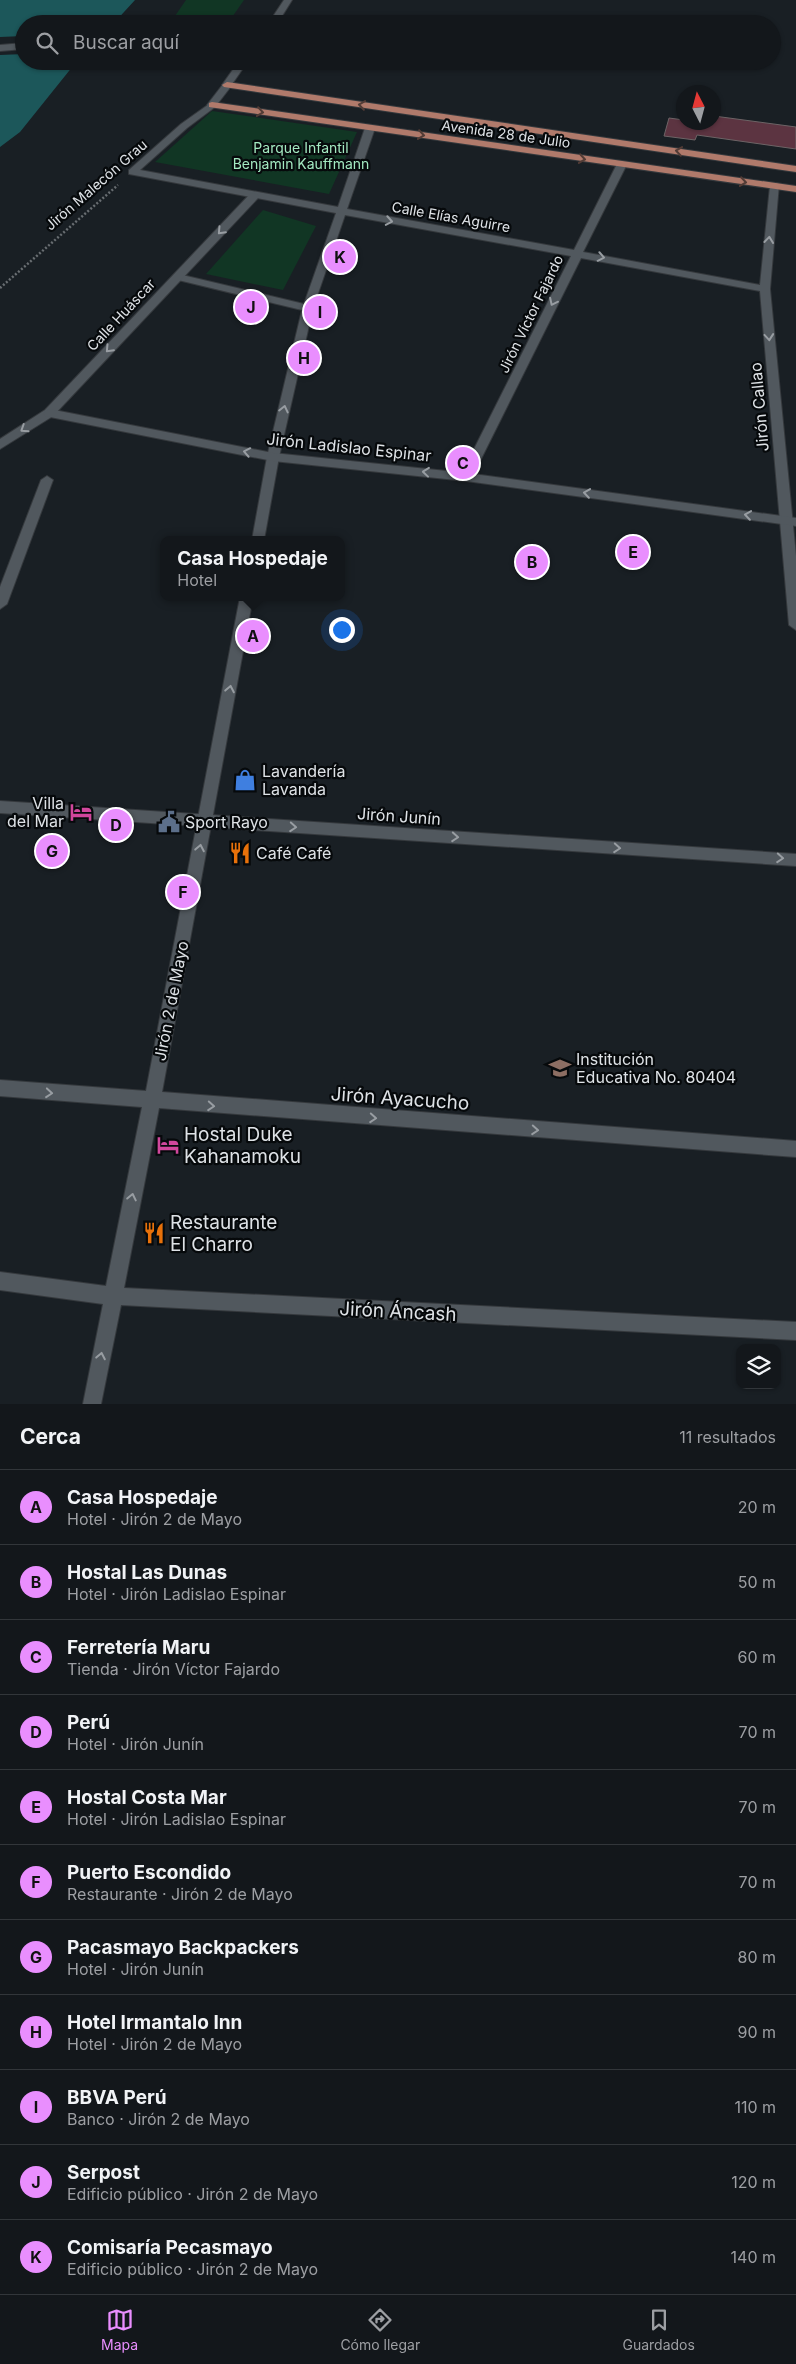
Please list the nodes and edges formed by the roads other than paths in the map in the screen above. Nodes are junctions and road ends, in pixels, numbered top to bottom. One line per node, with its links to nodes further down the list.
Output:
1 (288, 0): 2 (street)
2 (278, 15)
3 (15, 47): 4 (street)
4 (0, 48)
5 (238, 70): 6 (street, Jirón Malecón Grau)
6 (227, 85): 7 (street, Jirón Malecón Grau); 10 (main road, Avenida 28 de Julio, one-way to 6)
7 (212, 105): 8 (main road, Avenida 28 de Julio, one-way to 8); 11 (street, Jirón Malecón Grau)
8 (370, 128): 9 (main road, Avenida 28 de Julio, one-way to 9); 15 (street)
9 (622, 164): 12 (main road, Avenida 28 de Julio, one-way to 12); 16 (street, Jirón Víctor Fajardo)
10 (796, 169)
11 (132, 172): 14 (street, Calle Elías Aguirre)
12 (775, 186): 13 (main road, Avenida 28 de Julio); 18 (street, Jirón Callao, one-way to 12)
13 (796, 189)
14 (254, 196): 15 (street, Calle Elías Aguirre); 17 (street, Calle Huáscar, one-way to 17)
15 (341, 212): 16 (street, Calle Elías Aguirre, one-way to 16); 19 (street)
16 (578, 253): 18 (street, Calle Elías Aguirre, one-way to 18); 23 (street, Jirón Víctor Fajardo, one-way to 23)
17 (178, 277): 19 (street); 20 (street, Calle Huáscar, one-way to 20)
18 (765, 289): 25 (street, Jirón Callao, one-way to 25)
19 (308, 308): 22 (street, one-way to 19)
20 (49, 413): 21 (street, Calle Huáscar, one-way to 21); 22 (street, Jirón Ladislao Espinar, one-way to 20)
21 (0, 445)
22 (273, 457): 23 (street, Jirón Ladislao Espinar, one-way to 22); 26 (street)
23 (466, 477): 25 (street, Jirón Ladislao Espinar, one-way to 23)
24 (47, 480): 28 (street)
25 (791, 521): 29 (street, Jirón Callao)
26 (259, 536)
27 (246, 601): 31 (street, Jirón 2 de Mayo, one-way to 27)
28 (0, 604)
29 (796, 625)
30 (0, 807): 31 (street, Jirón Junín)
31 (205, 821): 32 (street, Jirón Junín, one-way to 32); 34 (street, Jirón 2 de Mayo, one-way to 31)
32 (796, 860)
33 (0, 1088): 34 (street, Jirón Ayacucho, one-way to 34)
34 (152, 1101): 35 (street, Jirón Ayacucho, one-way to 35); 37 (street, Jirón 2 de Mayo, one-way to 34)
35 (796, 1149)
36 (0, 1282): 37 (street, Jirón Áncash)
37 (112, 1296): 38 (street, Jirón Áncash); 39 (street, Jirón 2 de Mayo, one-way to 37)
38 (796, 1331)
39 (92, 1404)

